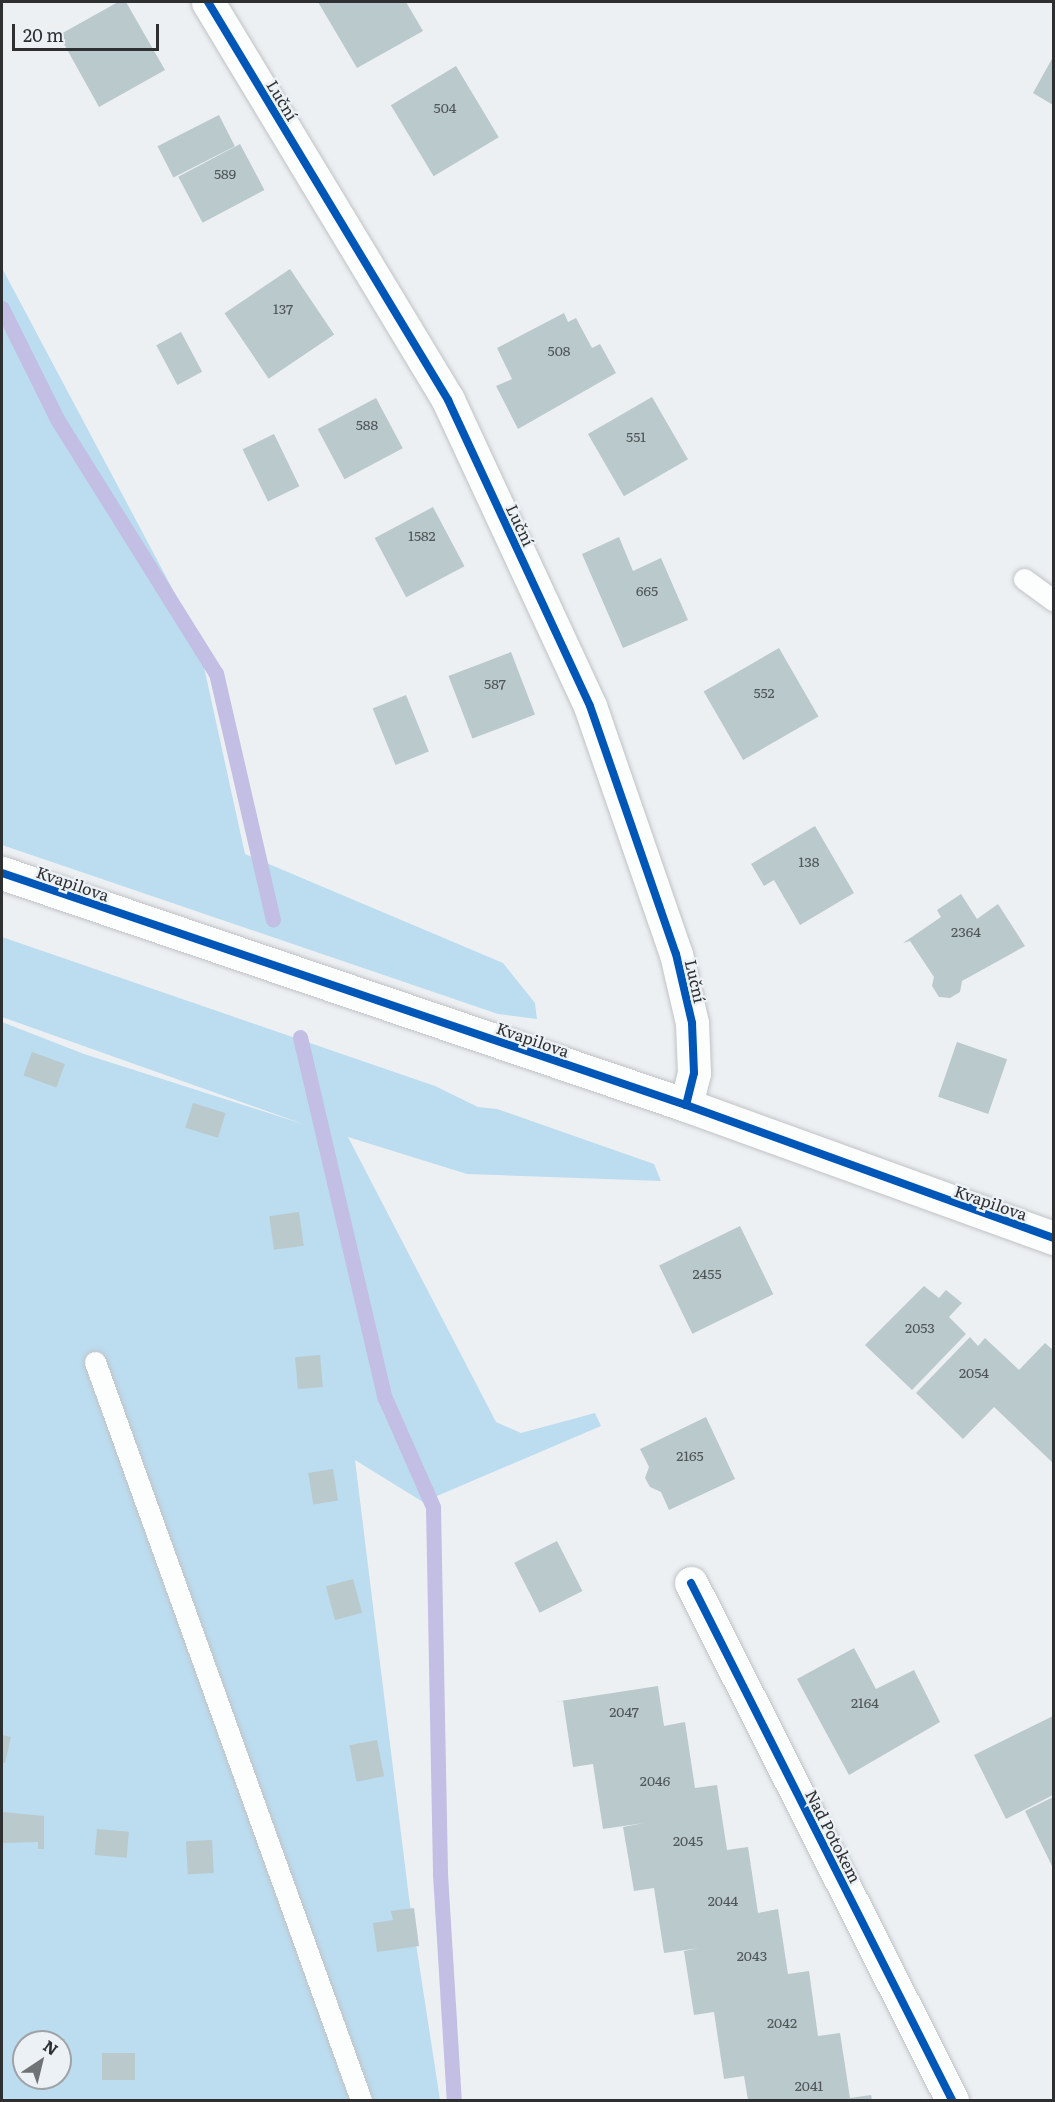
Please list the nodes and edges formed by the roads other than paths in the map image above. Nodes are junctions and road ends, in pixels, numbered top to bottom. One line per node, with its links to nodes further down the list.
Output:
1 (208, 2): 5 (street, Luční)
2 (1024, 579): 3 (lane)
3 (1053, 601)
4 (2, 873): 5 (street, Kvapilova)
5 (686, 1106): 6 (street, Kvapilova)
6 (1053, 1238)
7 (95, 1362): 9 (lane)
8 (691, 1583): 10 (street, Nad Potokem)
9 (361, 2100)
10 (952, 2100)

